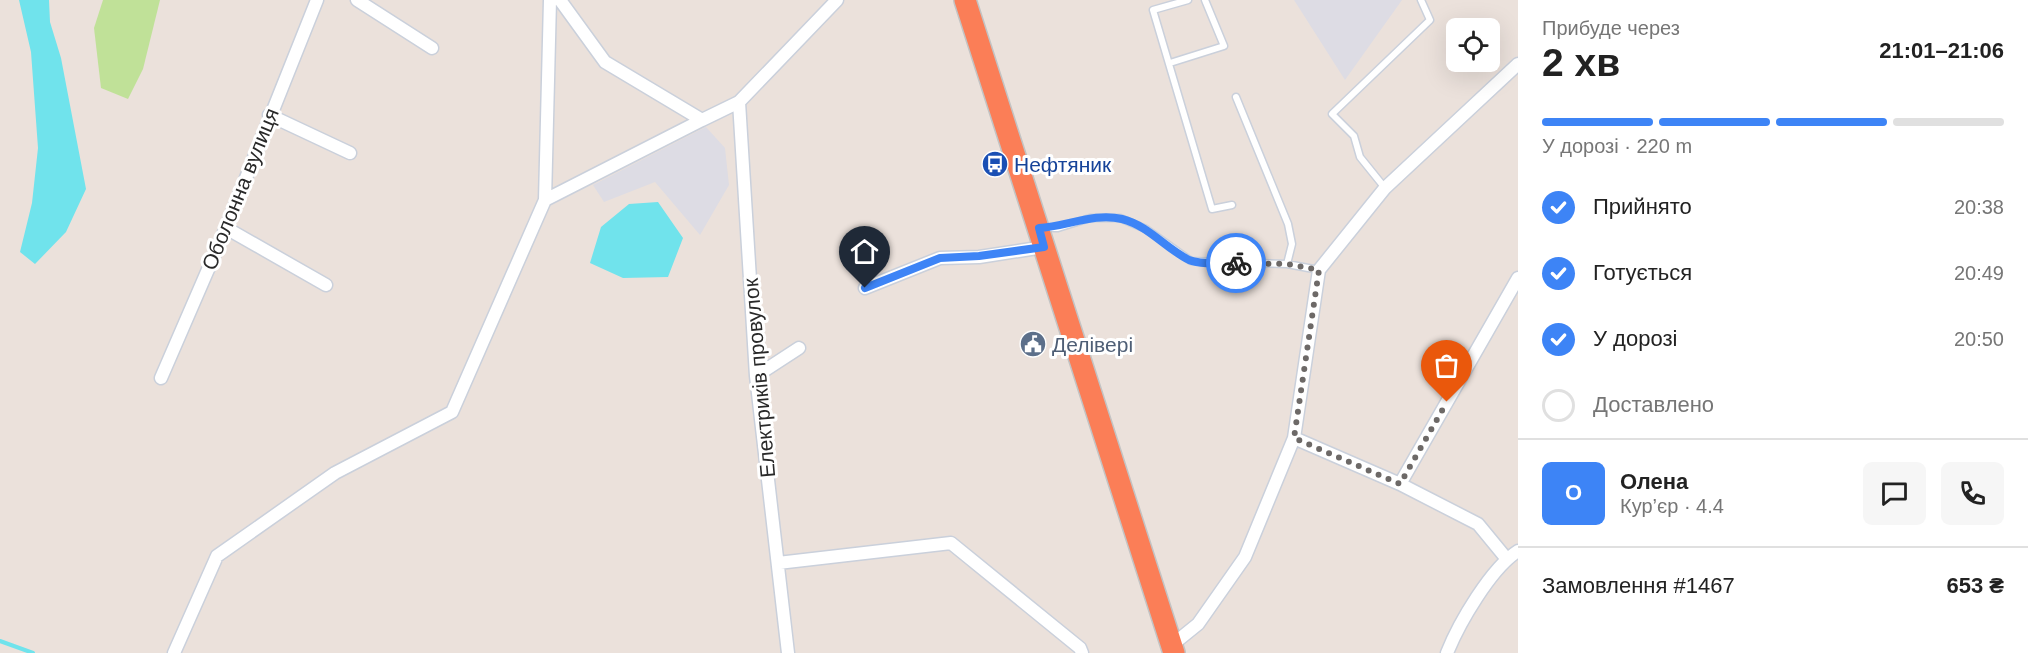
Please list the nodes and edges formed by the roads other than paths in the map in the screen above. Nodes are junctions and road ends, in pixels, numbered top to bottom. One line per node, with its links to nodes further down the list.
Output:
1 (317, 0): 15 (street, Оболонна вулиця)
2 (357, 0): 10 (street)
3 (550, 0): 19 (street)
4 (560, 0): 16 (street)
5 (837, 0): 14 (street)
6 (965, 0): 22 (highway)
7 (1188, 0): 11 (lane)
8 (1205, 0): 11 (lane)
9 (1421, 0): 18 (lane)
10 (432, 48)
11 (1170, 63): 20 (lane)
12 (1518, 64): 18 (street)
13 (1236, 98): 23 (lane)
14 (739, 102): 16 (street); 29 (street, Електриків провулок)
15 (270, 115): 17 (street); 21 (street, Оболонна вулиця)
16 (702, 120): 19 (street)
17 (350, 153)
18 (1384, 188): 24 (street)
19 (545, 200): 37 (street)
20 (1232, 205)
21 (226, 228): 26 (street); 30 (street, Оболонна вулиця)
22 (1042, 238): 23 (lane); 27 (street); 36 (highway)
23 (1287, 264): 24 (lane)
24 (1319, 270): 31 (street)
25 (1518, 278): 32 (street)
26 (326, 285)
27 (865, 288)
28 (799, 348): 29 (street)
29 (756, 376): 35 (street, Електриків провулок)
30 (161, 378)
31 (1294, 438): 32 (street); 36 (street)
32 (1400, 484): 34 (street)
33 (1518, 551): 34 (street)
34 (1506, 558): 40 (street)
35 (778, 563): 38 (street, Електриків провулок); 39 (street)
36 (1173, 649)
37 (174, 653)
38 (788, 653)
39 (1082, 653)
40 (1447, 653)

